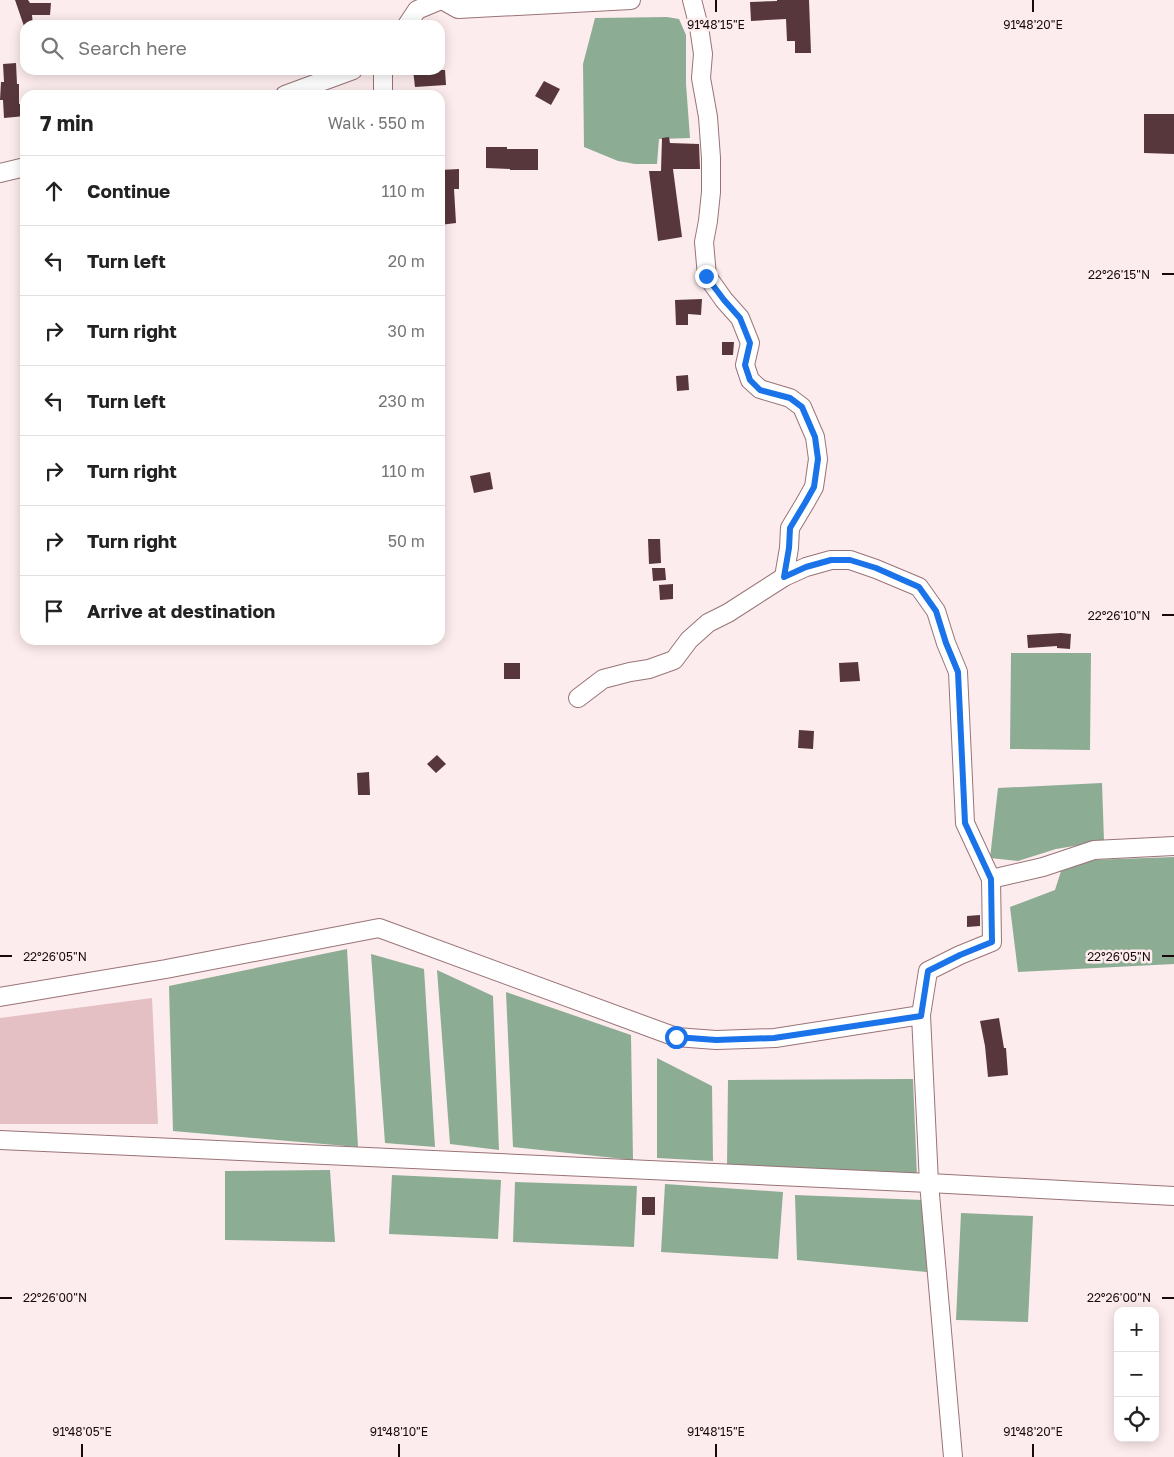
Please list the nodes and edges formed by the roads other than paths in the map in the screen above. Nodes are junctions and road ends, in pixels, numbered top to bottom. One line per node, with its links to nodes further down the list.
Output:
1 (441, 0): 4 (street); 5 (street)
2 (631, 0): 4 (street)
3 (692, 0): 12 (street)
4 (457, 5)
5 (410, 20)
6 (339, 75): 8 (street)
7 (383, 75): 9 (street)
8 (299, 90)
9 (383, 90)
10 (20, 168): 11 (street)
11 (0, 173)
12 (784, 577): 13 (street); 15 (street)
13 (578, 698)
14 (1174, 846): 15 (street)
15 (991, 879): 17 (street)
16 (0, 997): 17 (street)
17 (921, 1016): 19 (street)
18 (0, 1140): 19 (street)
19 (929, 1183): 20 (street); 21 (street)
20 (1174, 1196)
21 (954, 1457)

